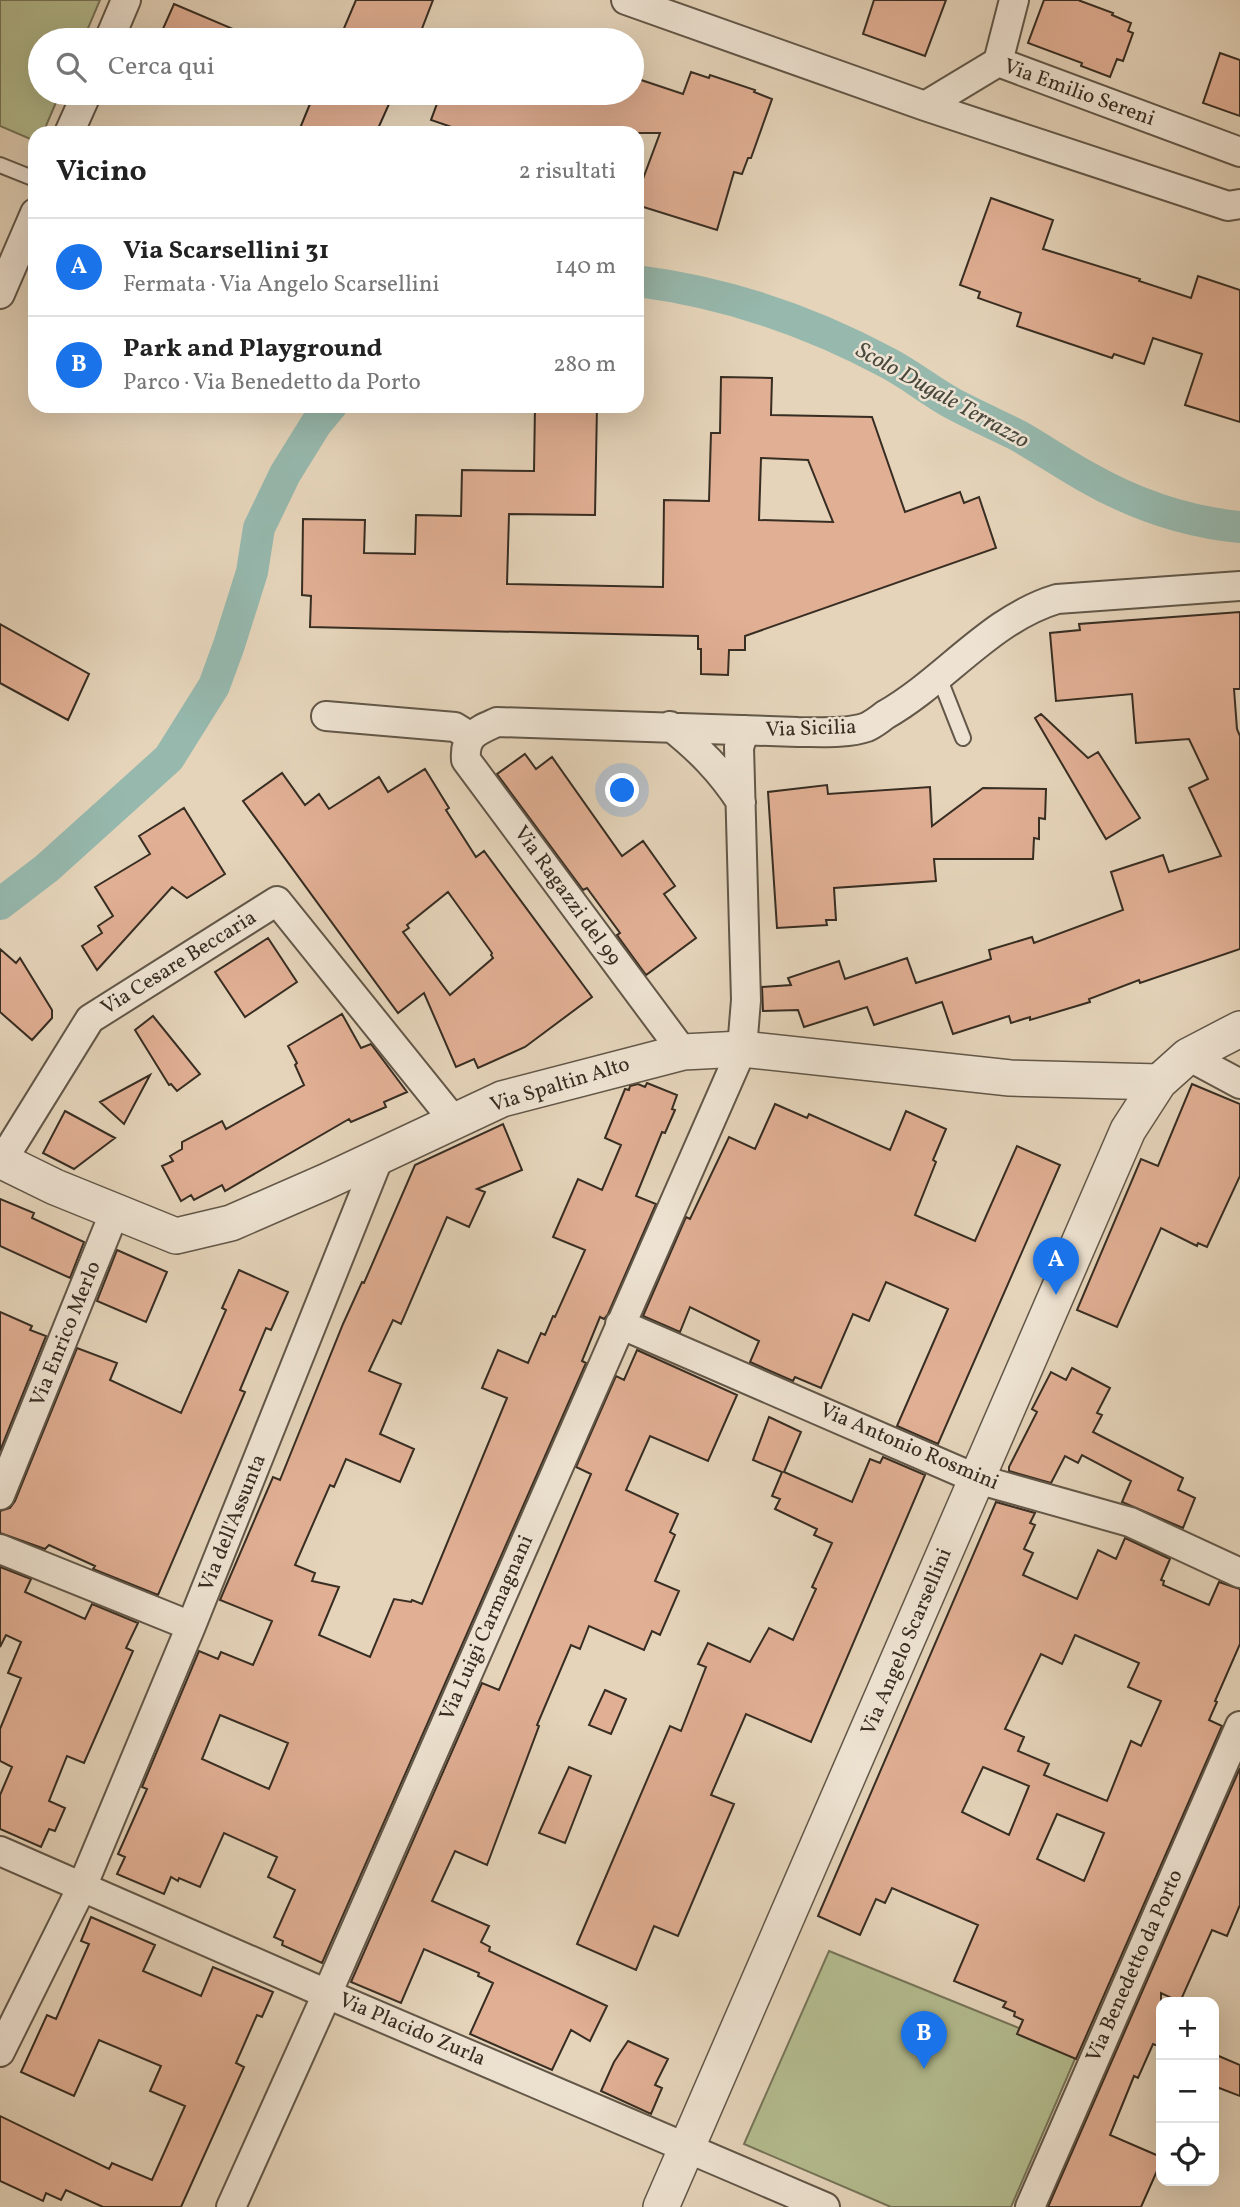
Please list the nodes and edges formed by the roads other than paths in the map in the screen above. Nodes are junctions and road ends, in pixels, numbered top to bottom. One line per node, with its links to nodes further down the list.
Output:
1 (126, 0): 4 (street)
2 (626, 0): 7 (street)
3 (1014, 0): 5 (street)
4 (114, 28)
5 (998, 62): 7 (street, Via Emilio Sereni); 9 (street, Via Emilio Sereni)
6 (82, 105): 8 (street)
7 (925, 106): 12 (street)
8 (72, 126)
9 (1240, 152)
10 (0, 165): 11 (lane)
11 (28, 177)
12 (1240, 204)
13 (28, 229): 14 (street)
14 (0, 295)
15 (1240, 586): 16 (street, Via Sicilia)
16 (939, 677): 19 (street, Via Sicilia); 21 (lane)
17 (326, 716): 20 (street)
18 (670, 726): 19 (street); 20 (street); 22 (street)
19 (745, 730): 22 (street, Via Sicilia)
20 (471, 737): 25 (street, Via Ragazzi del 99)
21 (963, 738)
22 (741, 802): 24 (street, Via Sicilia)
23 (1240, 1029): 26 (street, Via Angelo Scarsellini)
24 (741, 1049): 25 (street, Via Spaltin Alto); 27 (street, Via Spaltin Alto); 33 (street, Via Luigi Carmagnani)
25 (683, 1052): 29 (street, Via Spaltin Alto)
26 (1188, 1056): 27 (street, Via Angelo Scarsellini); 28 (street)
27 (1159, 1082): 34 (street, Via Angelo Scarsellini)
28 (1240, 1084)
29 (455, 1122): 30 (street, Via Spaltin Alto); 31 (street, Via Cesare Beccaria)
30 (379, 1157): 32 (street, Via Spaltin Alto); 38 (street, Via dell'Assunta)
31 (1, 1160): 32 (street, Via Spaltin Alto)
32 (115, 1211): 35 (street, Via Enrico Merlo)
33 (620, 1324): 34 (street, Via Antonio Rosmini); 42 (street, Via Luigi Carmagnani)
34 (977, 1479): 37 (street, Via Antonio Rosmini); 44 (street, Via Angelo Scarsellini)
35 (0, 1495)
36 (0, 1549): 38 (street)
37 (1240, 1573)
38 (191, 1626): 41 (street, Via dell'Assunta)
39 (1240, 1726): 48 (street, Via Benedetto da Porto)
40 (0, 1851): 41 (street, Via Placido Zurla)
41 (82, 1887): 42 (street, Via Placido Zurla); 43 (street, Via dell'Assunta)
42 (327, 1994): 44 (street, Via Placido Zurla); 45 (street, Via Luigi Carmagnani)
43 (0, 2052)
44 (689, 2148): 46 (street, Via Angelo Scarsellini); 47 (street, Via Placido Zurla)
45 (231, 2207)
46 (662, 2207)
47 (825, 2207)
48 (1030, 2207)

